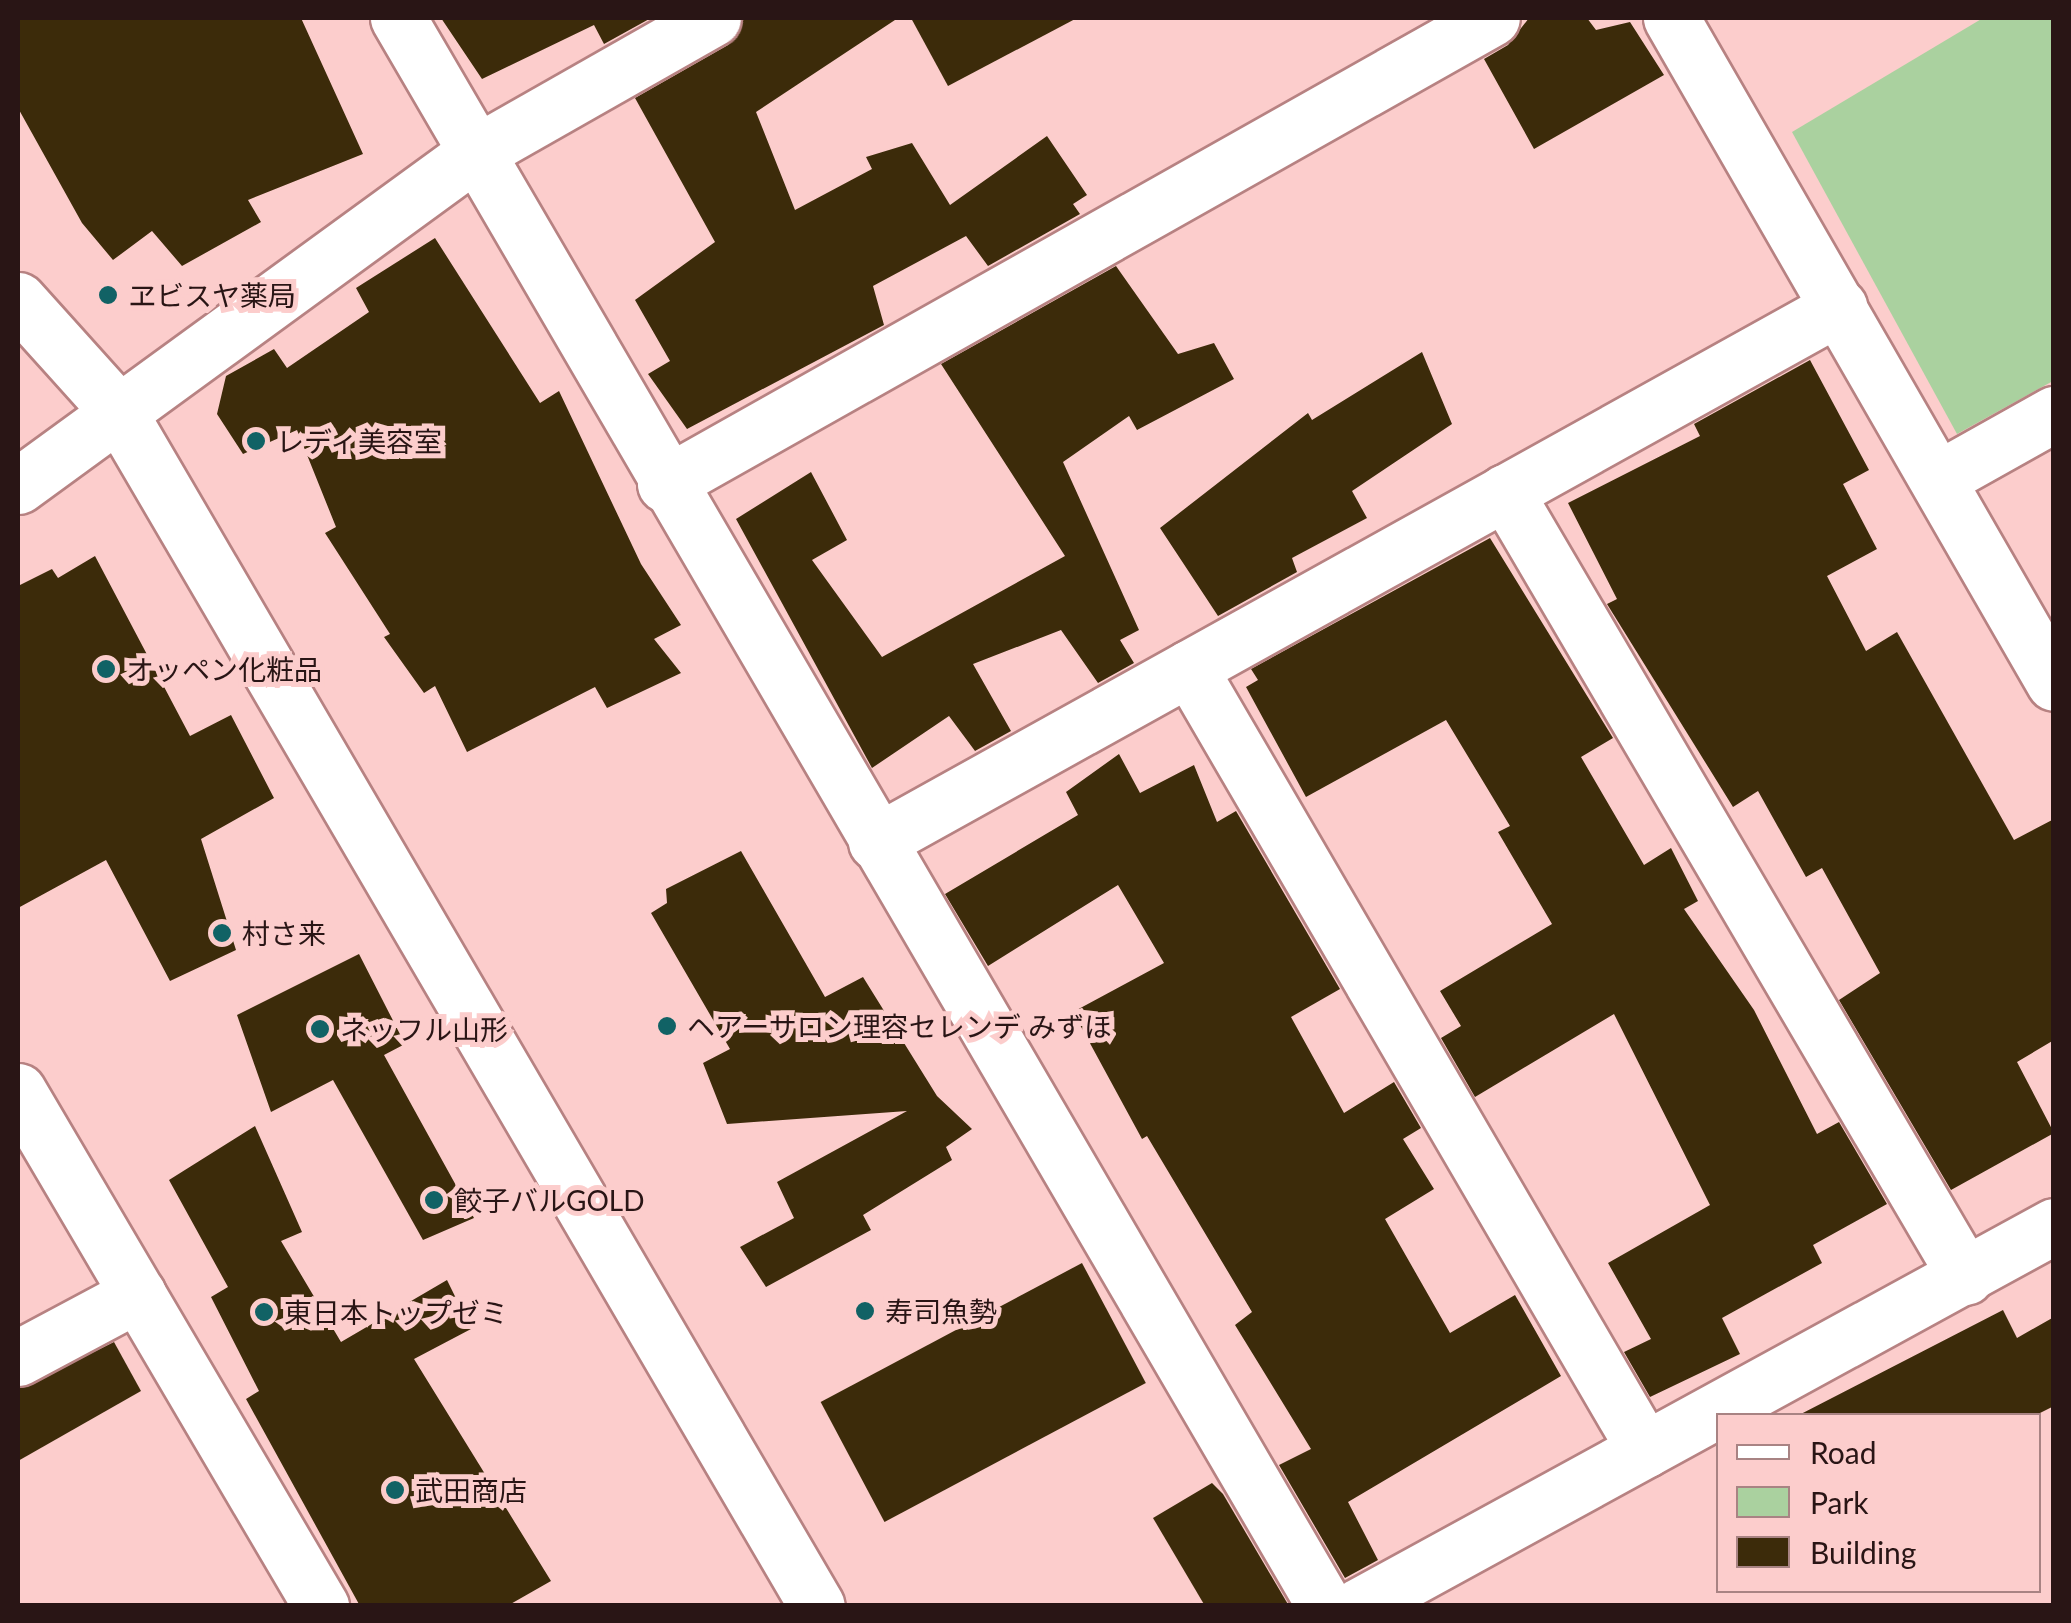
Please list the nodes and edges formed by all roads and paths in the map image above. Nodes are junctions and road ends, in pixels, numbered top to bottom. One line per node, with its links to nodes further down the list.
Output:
1 (398, 18): 5 (street)
2 (713, 18): 5 (street)
3 (1492, 18): 11 (street)
4 (1671, 18): 7 (street)
5 (472, 156): 8 (street); 11 (street)
6 (18, 300): 8 (street)
7 (1838, 307): 10 (street); 13 (street)
8 (118, 411): 12 (street); 24 (street)
9 (2054, 414): 10 (street)
10 (1938, 480): 15 (street)
11 (665, 484): 16 (street)
12 (18, 486)
13 (1505, 492): 14 (street); 19 (street)
14 (1188, 668): 16 (street); 22 (street)
15 (2054, 683)
16 (876, 842): 25 (street)
17 (18, 1091): 20 (street)
18 (2054, 1226): 19 (street)
19 (1966, 1276): 22 (street)
20 (138, 1294): 21 (street); 23 (street)
21 (18, 1358)
22 (1645, 1450): 26 (street)
23 (321, 1606)
24 (817, 1606)
25 (1324, 1606)
26 (1360, 1606)

